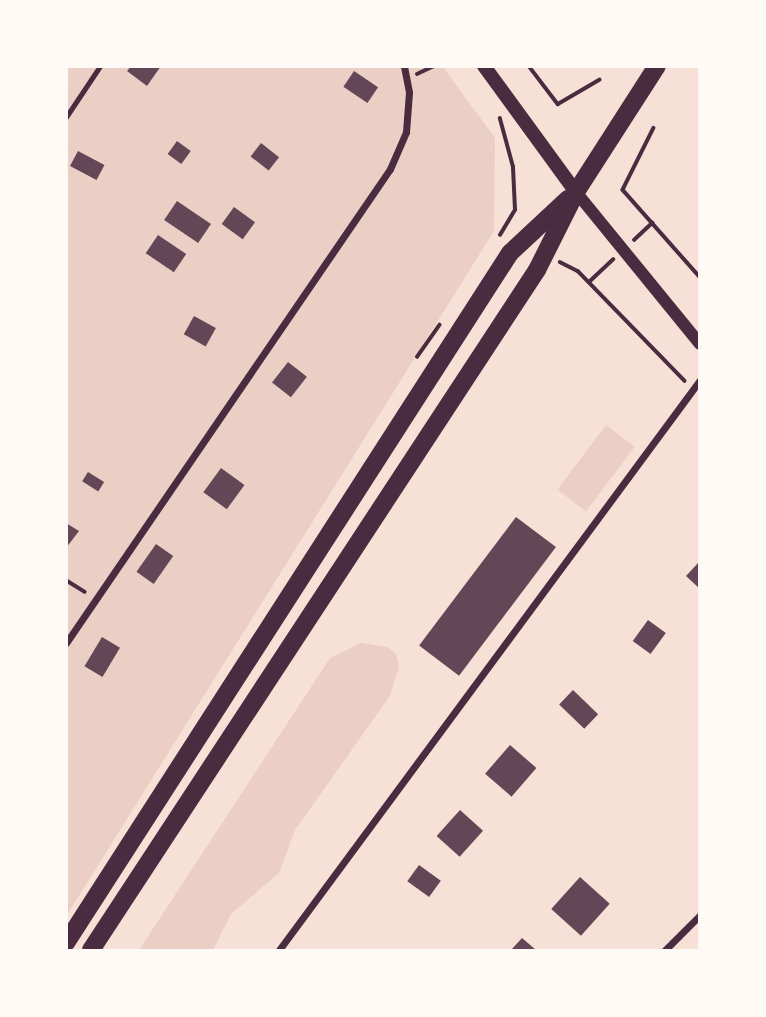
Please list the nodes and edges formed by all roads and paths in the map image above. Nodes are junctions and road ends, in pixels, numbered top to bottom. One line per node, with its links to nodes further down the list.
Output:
1 (100, 66): 8 (lane)
2 (404, 66): 22 (street)
3 (484, 66): 10 (main road)
4 (529, 66): 6 (path)
5 (657, 66): 10 (main road)
6 (600, 80)
7 (498, 110): 11 (path)
8 (66, 117)
9 (654, 128): 15 (path)
10 (576, 192): 13 (main road); 14 (main road); 17 (street)
11 (504, 227): 12 (path); 13 (path)
12 (499, 237)
13 (524, 240): 25 (main road)
14 (545, 254): 20 (path); 27 (main road)
15 (699, 277)
16 (442, 320): 18 (path)
17 (699, 344)
18 (417, 358)
19 (699, 380): 20 (street)
20 (693, 389): 26 (street)
21 (66, 580): 22 (path)
22 (95, 599): 23 (street)
23 (66, 643)
24 (699, 915): 28 (street)
25 (66, 943)
26 (281, 949)
27 (90, 950)
28 (664, 950)

